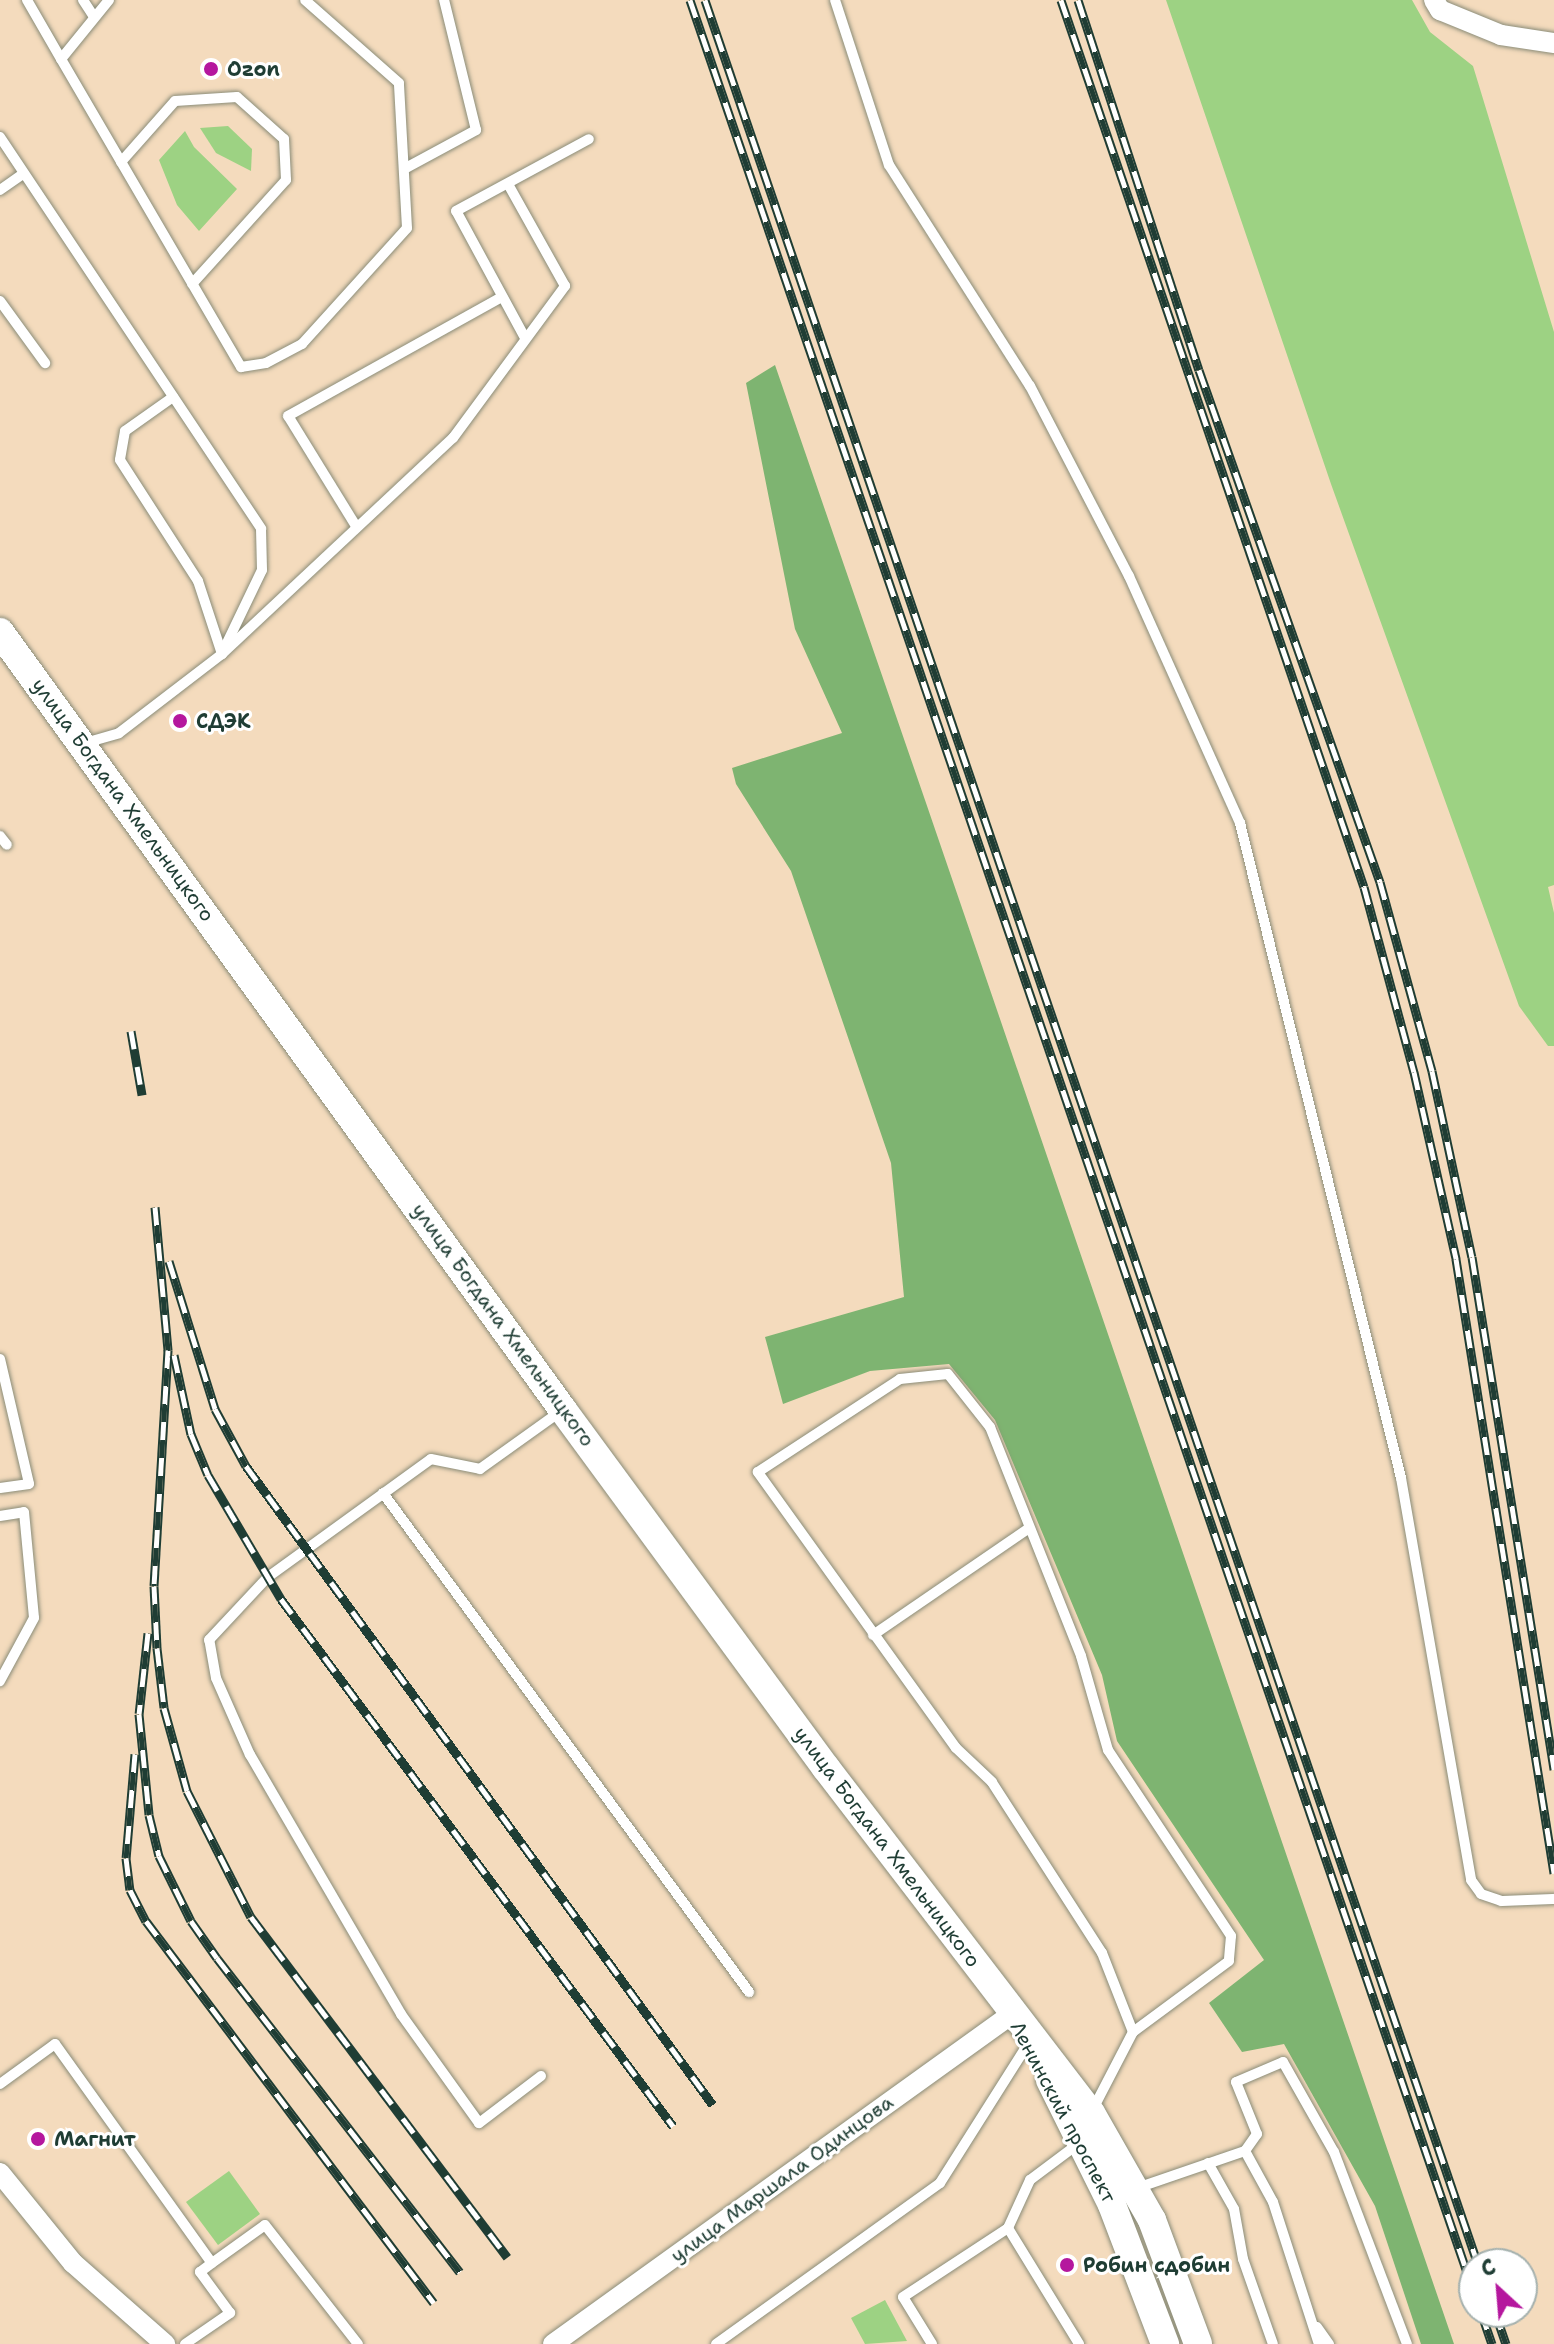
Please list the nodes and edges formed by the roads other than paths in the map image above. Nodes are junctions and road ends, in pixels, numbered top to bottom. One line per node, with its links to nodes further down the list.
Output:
1 (27, 0): 10 (lane)
2 (83, 0): 8 (lane)
3 (109, 0): 8 (lane)
4 (305, 0): 14 (lane)
5 (444, 0): 14 (lane)
6 (835, 0): 36 (lane)
7 (1434, 0): 9 (street)
8 (94, 17): 10 (lane)
9 (1554, 43)
10 (61, 59): 13 (lane)
11 (0, 137): 15 (lane)
12 (589, 139): 16 (lane)
13 (121, 162): 18 (lane); 18 (lane)
14 (404, 169): 18 (lane)
15 (24, 173): 17 (lane); 23 (lane)
16 (508, 184): 19 (lane); 21 (lane)
17 (0, 190)
18 (192, 284)
19 (502, 297): 21 (lane); 24 (lane)
20 (0, 301): 22 (lane)
21 (524, 336): 24 (lane)
22 (45, 363)
23 (173, 397): 26 (lane); 26 (lane)
24 (356, 526): 26 (lane)
25 (3, 643): 27 (main road, улица Богдана Хмельницкого)
26 (222, 654): 27 (lane)
27 (83, 744): 29 (main road, улица Богдана Хмельницкого)
28 (0, 1359): 30 (lane)
29 (563, 1410): 31 (lane); 38 (main road, улица Богдана Хмельницкого)
30 (0, 1488)
31 (383, 1493): 37 (lane); 41 (lane)
32 (0, 1516): 35 (lane)
33 (1029, 1528): 34 (lane); 34 (lane); 39 (lane)
34 (873, 1635): 39 (lane)
35 (0, 1681)
36 (1554, 1899)
37 (749, 1992)
38 (1012, 2014): 40 (main road, Ленинский проспект); 43 (main road, Ленинский проспект); 54 (street, улица Маршала Одинцова)
39 (1133, 2032): 43 (lane)
40 (1029, 2042): 43 (main road, Ленинский проспект); 55 (lane)
41 (541, 2076)
42 (0, 2084): 49 (lane)
43 (1091, 2129): 47 (main road, Ленинский проспект); 48 (lane); 58 (main road, Ленинский проспект)
44 (1245, 2151): 45 (lane); 50 (lane); 63 (lane)
45 (1208, 2163): 47 (lane); 60 (lane)
46 (0, 2173): 51 (street)
47 (1136, 2189): 59 (main road, Ленинский проспект)
48 (1008, 2228): 56 (lane); 57 (lane)
49 (212, 2263): 52 (lane); 53 (lane)
50 (1313, 2322): 61 (lane); 62 (lane)
51 (165, 2344)
52 (185, 2344)
53 (358, 2344)
54 (553, 2344)
55 (716, 2344)
56 (932, 2344)
57 (1079, 2344)
58 (1165, 2344)
59 (1198, 2344)
60 (1273, 2344)
61 (1319, 2344)
62 (1329, 2344)
63 (1407, 2344)

